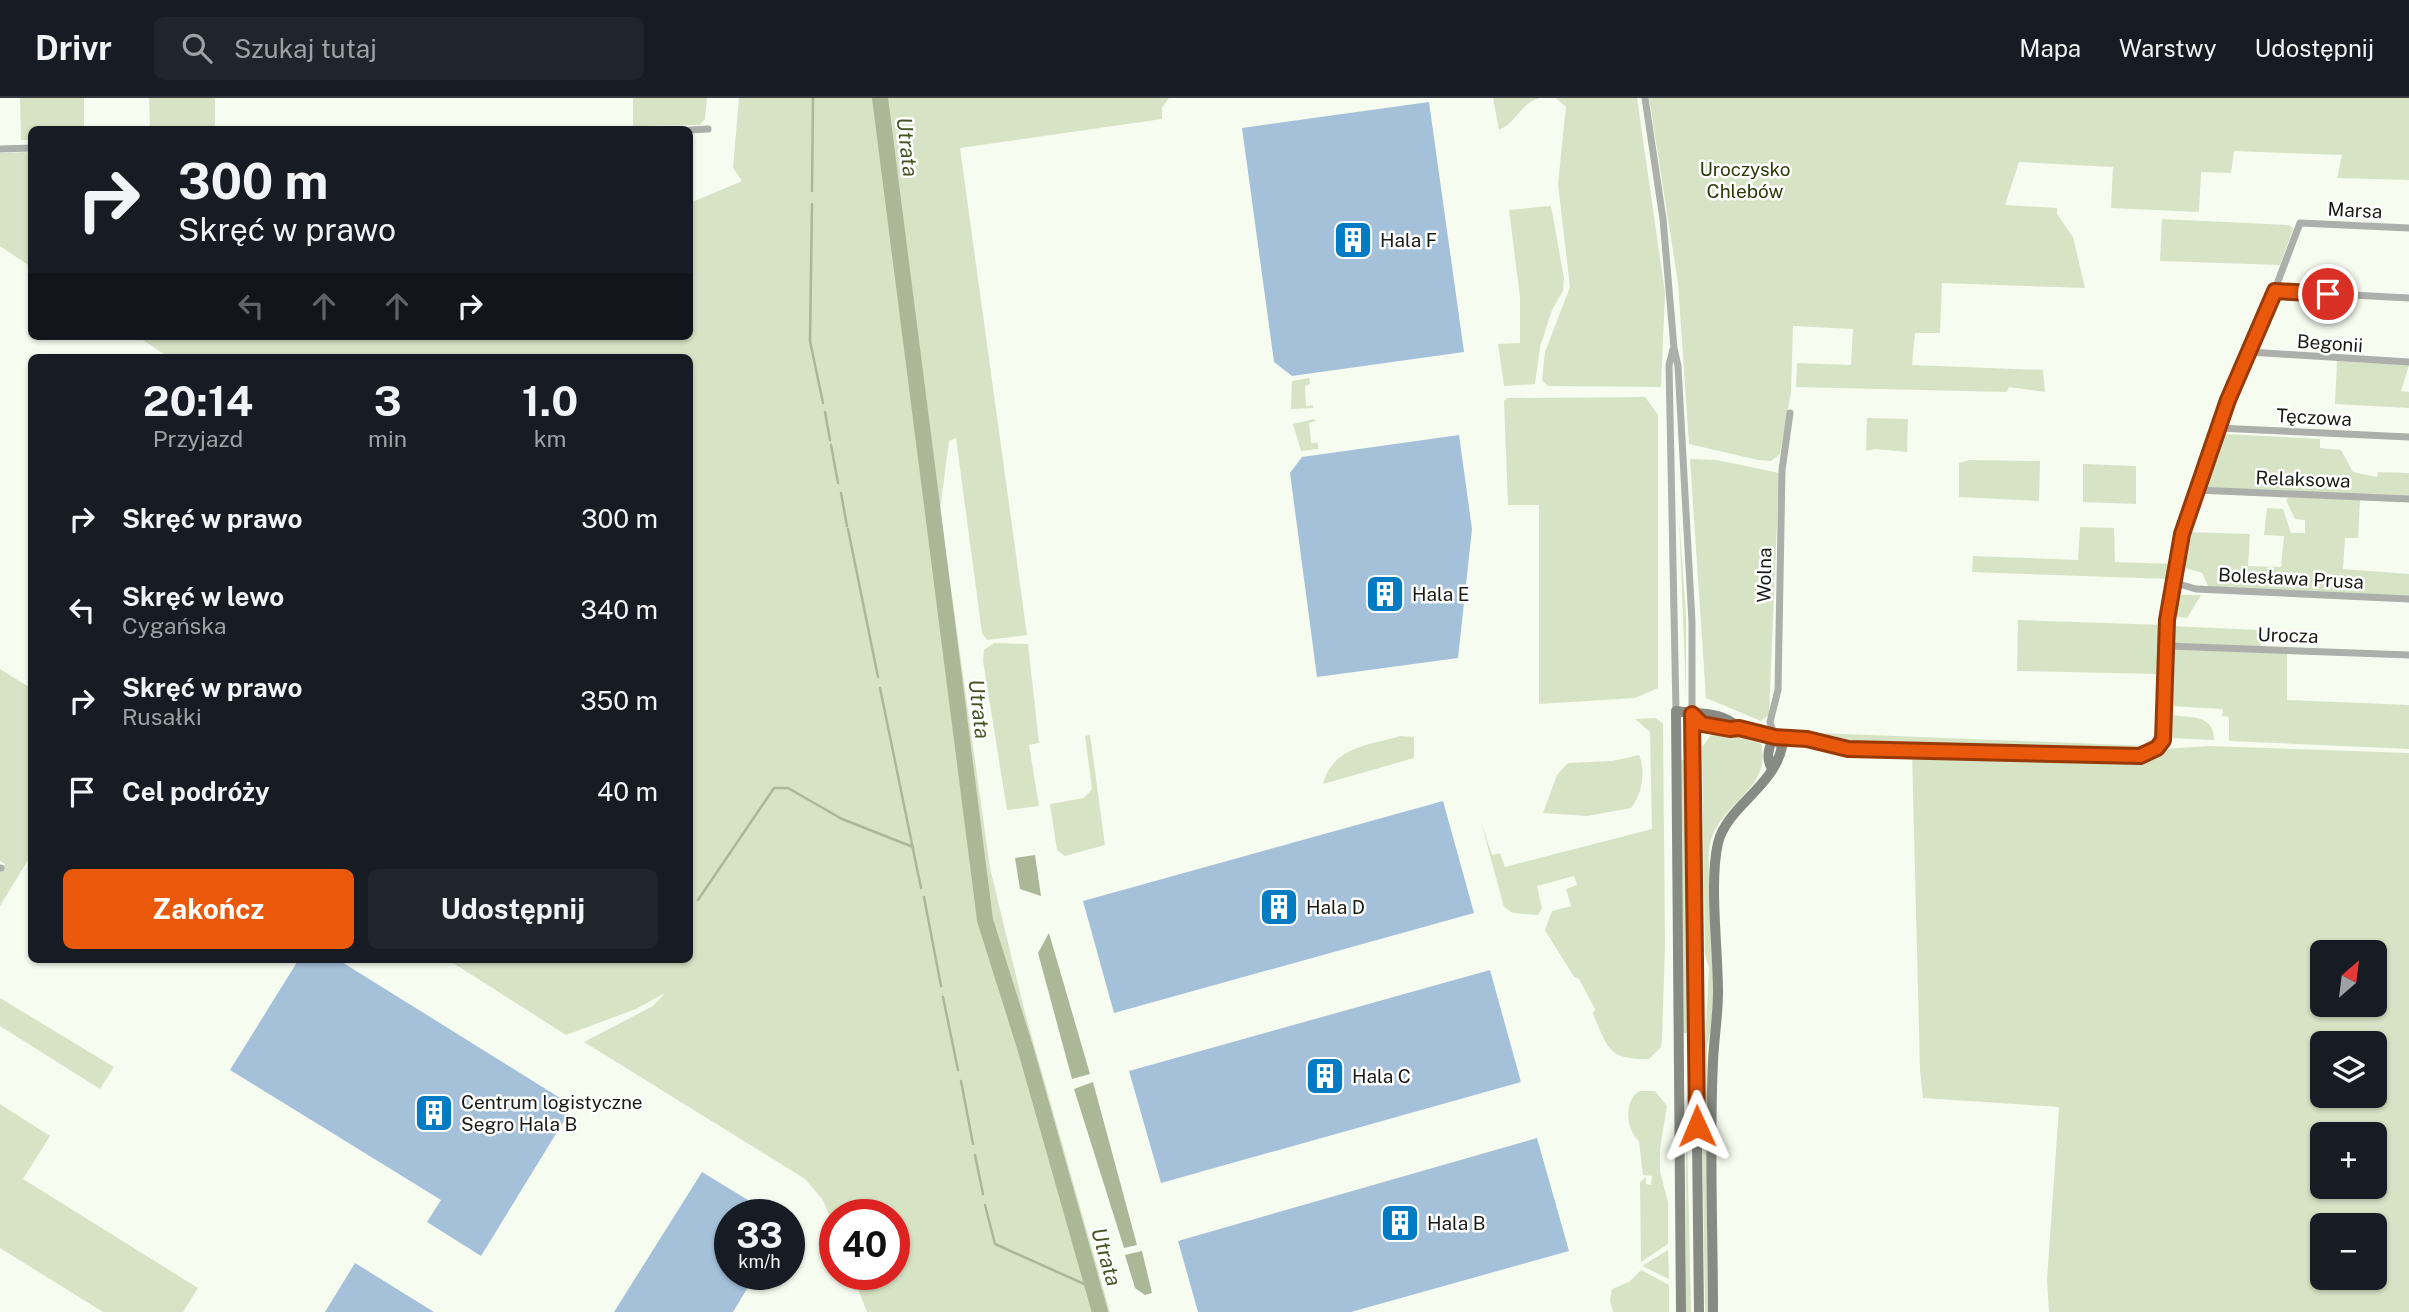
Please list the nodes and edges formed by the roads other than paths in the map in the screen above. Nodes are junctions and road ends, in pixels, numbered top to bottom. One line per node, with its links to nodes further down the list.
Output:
1 (1644, 98): 9 (street)
2 (693, 130): 3 (street)
3 (708, 130)
4 (28, 148): 5 (street)
5 (0, 149)
6 (2409, 228): 7 (street, Marsa)
7 (2275, 291): 8 (street); 10 (street)
8 (2409, 298)
9 (1674, 348): 21 (street); 22 (street)
10 (2249, 352): 11 (street, Begonii); 13 (street)
11 (2409, 362)
12 (1790, 413): 23 (street, Wolna)
13 (2218, 428): 14 (street, Tęczowa); 15 (street)
14 (2409, 437)
15 (2196, 490): 16 (street, Relaksowa); 17 (street)
16 (2409, 499)
17 (2172, 582): 18 (street, Bolesława Prusa); 19 (street)
18 (2409, 599)
19 (2166, 646): 20 (street, Urocza); 23 (street)
20 (2409, 655)
21 (1676, 711): 22 (street); 24 (street)
22 (1692, 714): 23 (street); 25 (street)
23 (1775, 737): 26 (street)
24 (1681, 1312)
25 (1699, 1312)
26 (1713, 1312)

